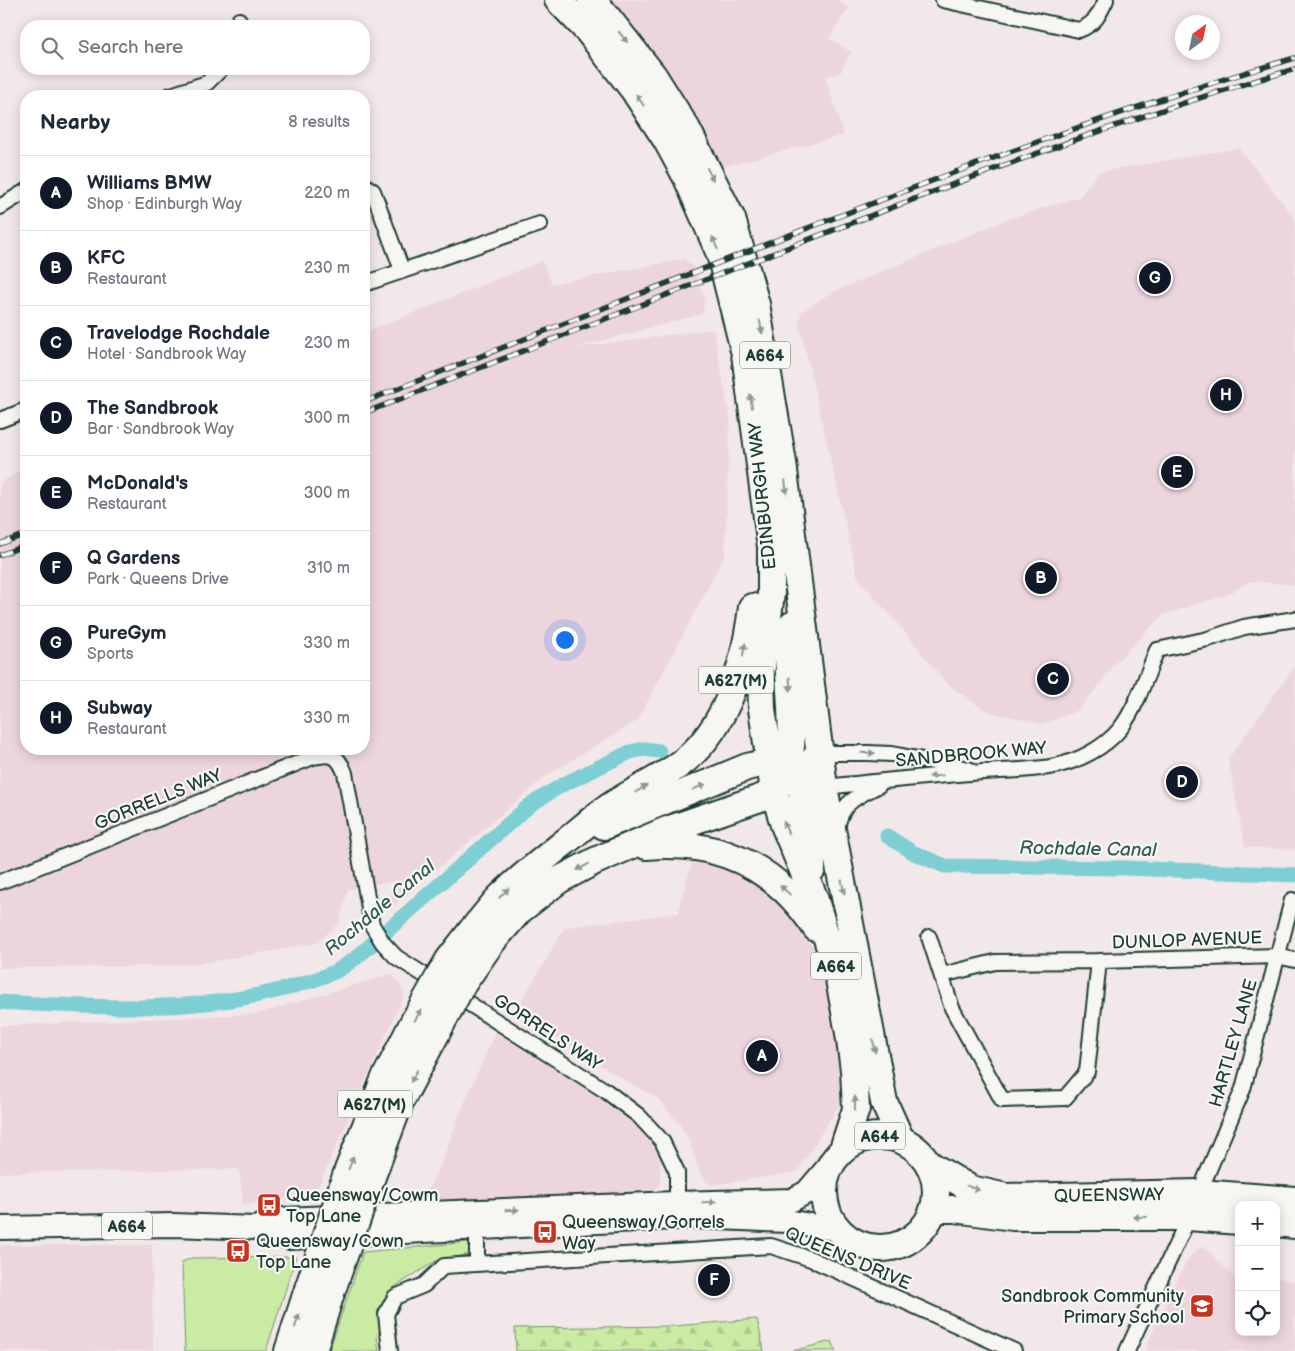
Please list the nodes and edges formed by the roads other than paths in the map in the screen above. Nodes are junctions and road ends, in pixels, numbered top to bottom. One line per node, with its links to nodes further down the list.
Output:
1 (558, 0): 16 (highway, EDINBURGH WAY / A664, one-way to 1)
2 (591, 0): 17 (highway, EDINBURGH WAY / A664, one-way to 17)
3 (943, 0): 5 (street)
4 (1106, 0): 5 (street)
5 (989, 5)
6 (215, 75): 7 (street)
7 (195, 90)
8 (370, 189): 12 (street)
9 (20, 195): 10 (street)
10 (0, 207)
11 (540, 224): 12 (street)
12 (402, 270): 13 (street)
13 (370, 282)
14 (20, 412): 15 (street)
15 (0, 420)
16 (763, 484): 22 (highway, EDINBURGH WAY / A664); 27 (highway, A627(M), one-way to 16)
17 (796, 566): 19 (highway, EDINBURGH WAY / A664); 22 (highway, one-way to 22)
18 (1295, 619): 23 (street, SANDBROOK WAY)
19 (819, 753): 22 (highway); 23 (street, one-way to 23); 25 (highway, EDINBURGH WAY / A664)
20 (306, 755): 30 (street, GORRELLS WAY)
21 (332, 755): 31 (street, GORRELLS WAY)
22 (779, 759): 26 (highway, EDINBURGH WAY / A664); 27 (highway, A627(M), one-way to 22)
23 (985, 772): 24 (street, SANDBROOK WAY, one-way to 24)
24 (886, 781): 25 (street, SANDBROOK WAY); 29 (street, SANDBROOK WAY)
25 (813, 788): 26 (highway); 29 (highway, EDINBURGH WAY / A664); 32 (highway, A664)
26 (774, 790): 28 (highway, A627(M)); 32 (highway, EDINBURGH WAY / A664, one-way to 26)
27 (558, 847): 34 (highway, A627(M), one-way to 27)
28 (627, 848): 34 (highway, A627(M), one-way to 34); 39 (highway, A627(M), one-way to 28)
29 (836, 848): 41 (highway, EDINBURGH WAY / A664, one-way to 41)
30 (0, 882)
31 (368, 896): 47 (street, GORRELS WAY)
32 (814, 897): 39 (highway, EDINBURGH WAY / A664)
33 (1292, 900): 36 (street, HARTLEY LANE)
34 (482, 937): 56 (highway, A627(M), bridge)
35 (929, 937): 40 (street, DUNLOP AVENUE)
36 (1278, 956): 37 (street, DUNLOP AVENUE); 38 (street, DUNLOP AVENUE); 44 (street, HARTLEY LANE)
37 (1295, 960)
38 (1099, 961): 40 (street, DUNLOP AVENUE); 40 (street, DUNLOP AVENUE)
39 (838, 974): 42 (highway, EDINBURGH WAY / A664, one-way to 39)
40 (942, 975)
41 (901, 1140): 42 (highway, A644); 43 (highway, A644)
42 (837, 1157): 47 (main road, A664, one-way to 42); 54 (highway)
43 (930, 1165): 44 (highway, QUEENSWAY, one-way to 44); 46 (highway)
44 (1199, 1193): 45 (highway, QUEENSWAY)
45 (1295, 1200)
46 (934, 1209): 48 (highway, QUEENSWAY, one-way to 46); 54 (highway)
47 (677, 1211): 49 (main road, A664); 54 (main road, A664)
48 (1189, 1217): 50 (highway, QUEENSWAY); 61 (street)
49 (477, 1220): 53 (main road, A664); 55 (street)
50 (1235, 1221)
51 (1280, 1223): 52 (highway)
52 (1295, 1225)
53 (0, 1228)
54 (839, 1230)
55 (477, 1264): 59 (street, QUEENS DRIVE); 60 (street, QUEENS DRIVE)
56 (319, 1292): 57 (highway, A627(M), one-way to 56); 58 (highway, A627(M))
57 (288, 1351)
58 (313, 1351)
59 (390, 1351)
60 (1014, 1351)
61 (1126, 1351)

